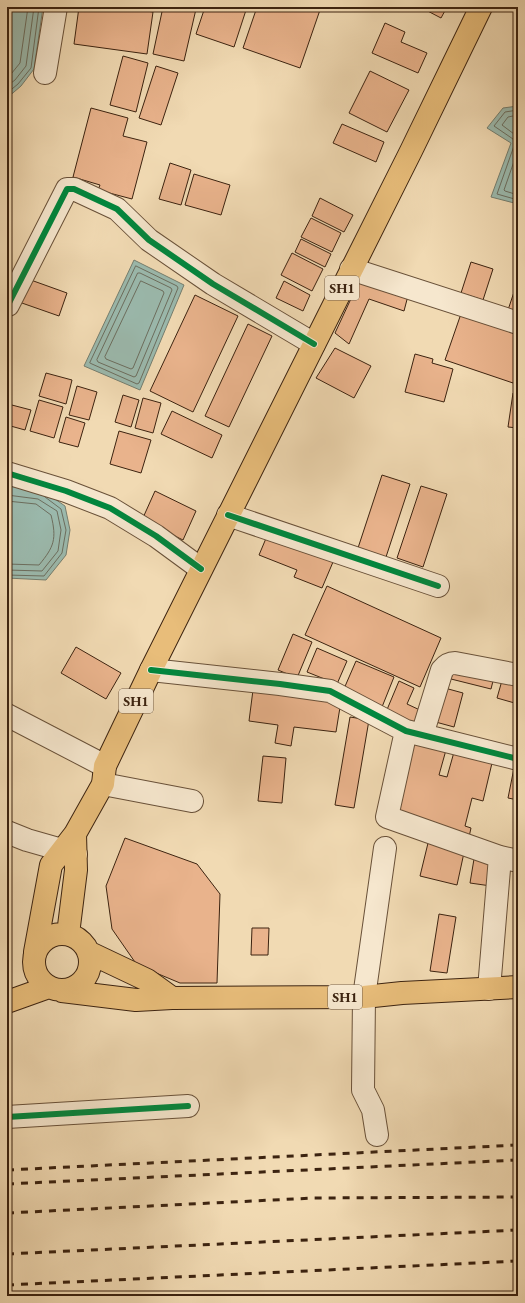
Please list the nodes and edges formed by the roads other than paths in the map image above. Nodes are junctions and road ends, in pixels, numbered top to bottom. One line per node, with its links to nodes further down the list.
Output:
1 (56, 7): 3 (street)
2 (481, 7): 4 (main road, SH1)
3 (45, 73)
4 (352, 269): 6 (street); 7 (main road, SH1)
5 (8, 305): 7 (street)
6 (518, 323)
7 (314, 344): 9 (main road, SH1)
8 (7, 473): 10 (street)
9 (228, 515): 10 (main road, SH1); 11 (street)
10 (201, 569): 12 (main road, SH1)
11 (438, 586)
12 (151, 670): 15 (street); 17 (main road, SH1)
13 (518, 675): 15 (street)
14 (7, 715): 17 (street)
15 (414, 733): 16 (street); 22 (street)
16 (518, 759)
17 (104, 775): 18 (street); 20 (main road, SH1)
18 (192, 800)
19 (7, 832): 20 (street)
20 (71, 846): 23 (main road, SH1); 24 (main road, SH1)
21 (384, 848): 29 (street)
22 (509, 859): 28 (street)
23 (68, 934): 24 (main road); 25 (main road)
24 (36, 952): 27 (main road, SH1)
25 (88, 952): 27 (main road); 30 (main road)
26 (518, 987): 28 (main road, SH1)
27 (56, 989): 30 (main road, SH1); 31 (main road)
28 (489, 989): 29 (main road, SH1)
29 (364, 997): 30 (main road, SH1); 34 (street)
30 (172, 998)
31 (7, 1002)
32 (188, 1106): 33 (street)
33 (7, 1117)
34 (377, 1135)

